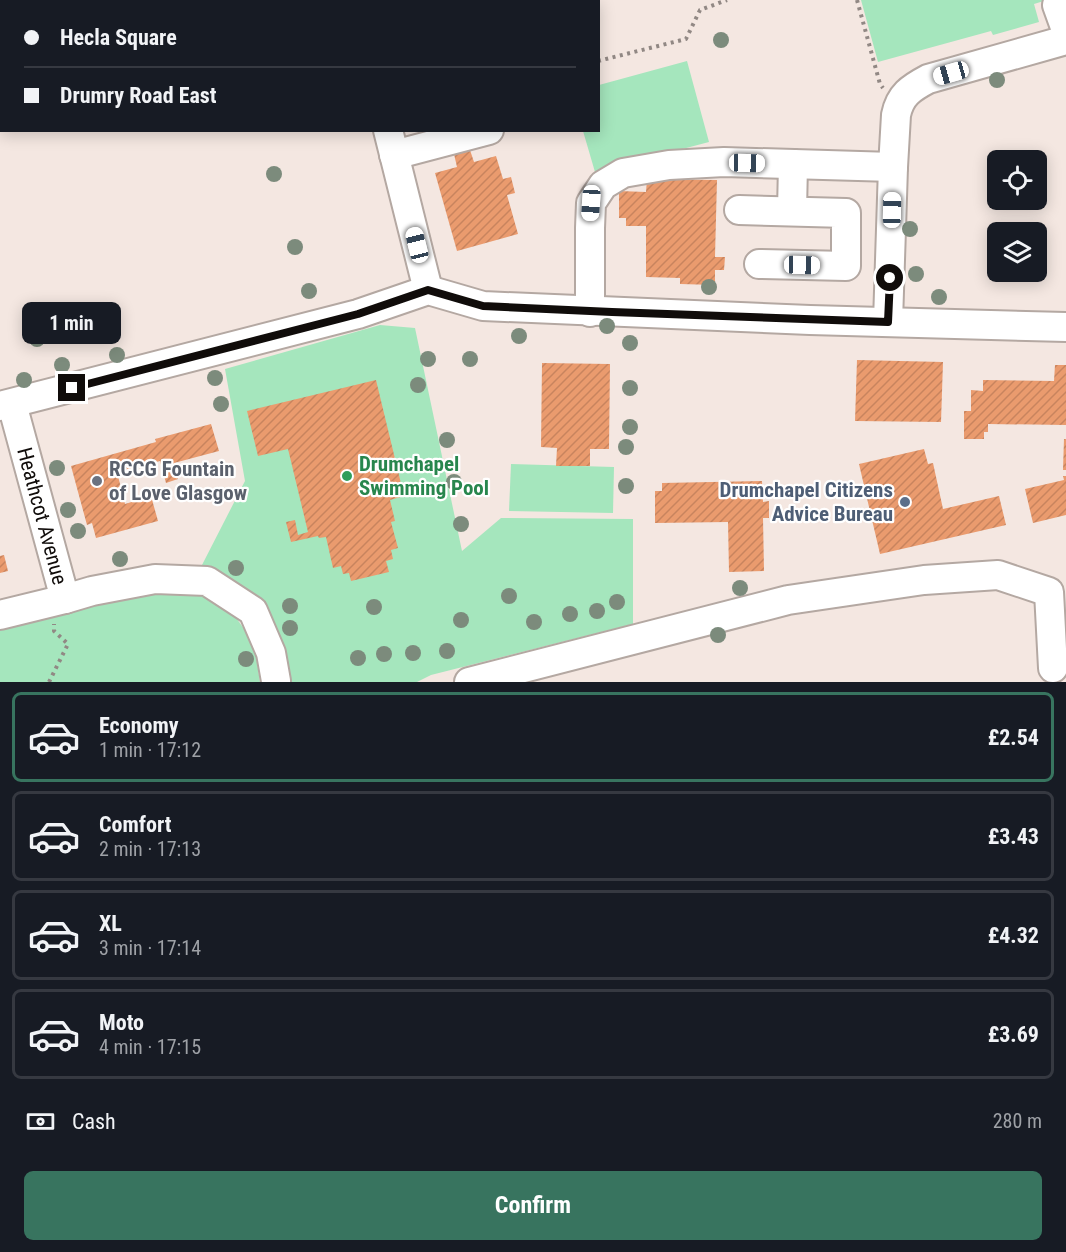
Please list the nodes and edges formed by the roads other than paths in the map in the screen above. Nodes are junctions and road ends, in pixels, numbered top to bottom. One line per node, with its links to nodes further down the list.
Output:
1 (1066, 40): 5 (street)
2 (474, 132): 3 (street)
3 (391, 143): 9 (street)
4 (793, 164): 5 (street); 7 (street); 10 (street)
5 (893, 167): 11 (street)
6 (739, 210): 7 (street)
7 (792, 211): 8 (street)
8 (759, 264)
9 (428, 290): 10 (street); 13 (street)
10 (590, 312): 11 (street)
11 (888, 322): 12 (street)
12 (1066, 327)
13 (6, 405): 14 (street, Heathcot Avenue)
14 (59, 600): 15 (street, Heathcot Avenue); 17 (street)
15 (0, 615)
16 (1053, 668): 18 (street)
17 (276, 681)
18 (469, 682)

